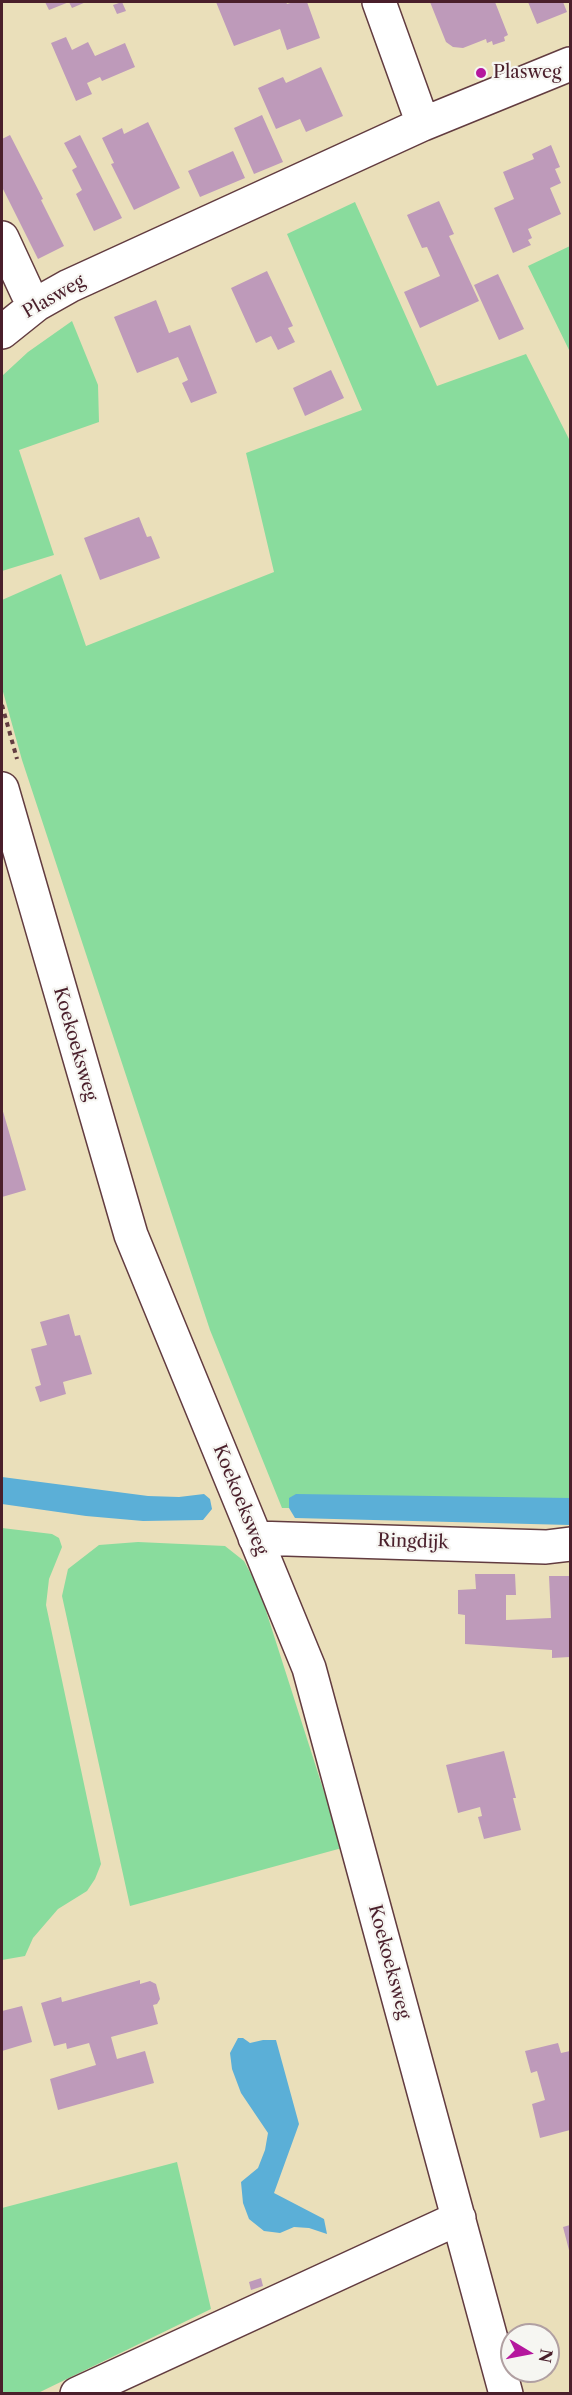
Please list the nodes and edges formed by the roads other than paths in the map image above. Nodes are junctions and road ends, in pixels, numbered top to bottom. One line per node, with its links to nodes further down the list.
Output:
1 (379, 2): 3 (street)
2 (570, 64): 3 (street, Plasweg)
3 (423, 124): 5 (street, Plasweg)
4 (2, 238): 5 (street)
5 (36, 304): 6 (street, Plasweg)
6 (2, 332)
7 (2, 789): 8 (street, Koekoeksweg)
8 (255, 1538): 9 (street, Ringdijk); 10 (street, Koekoeksweg)
9 (570, 1544)
10 (459, 2218): 11 (street); 12 (street, Koekoeksweg)
11 (77, 2394)
12 (506, 2394)

